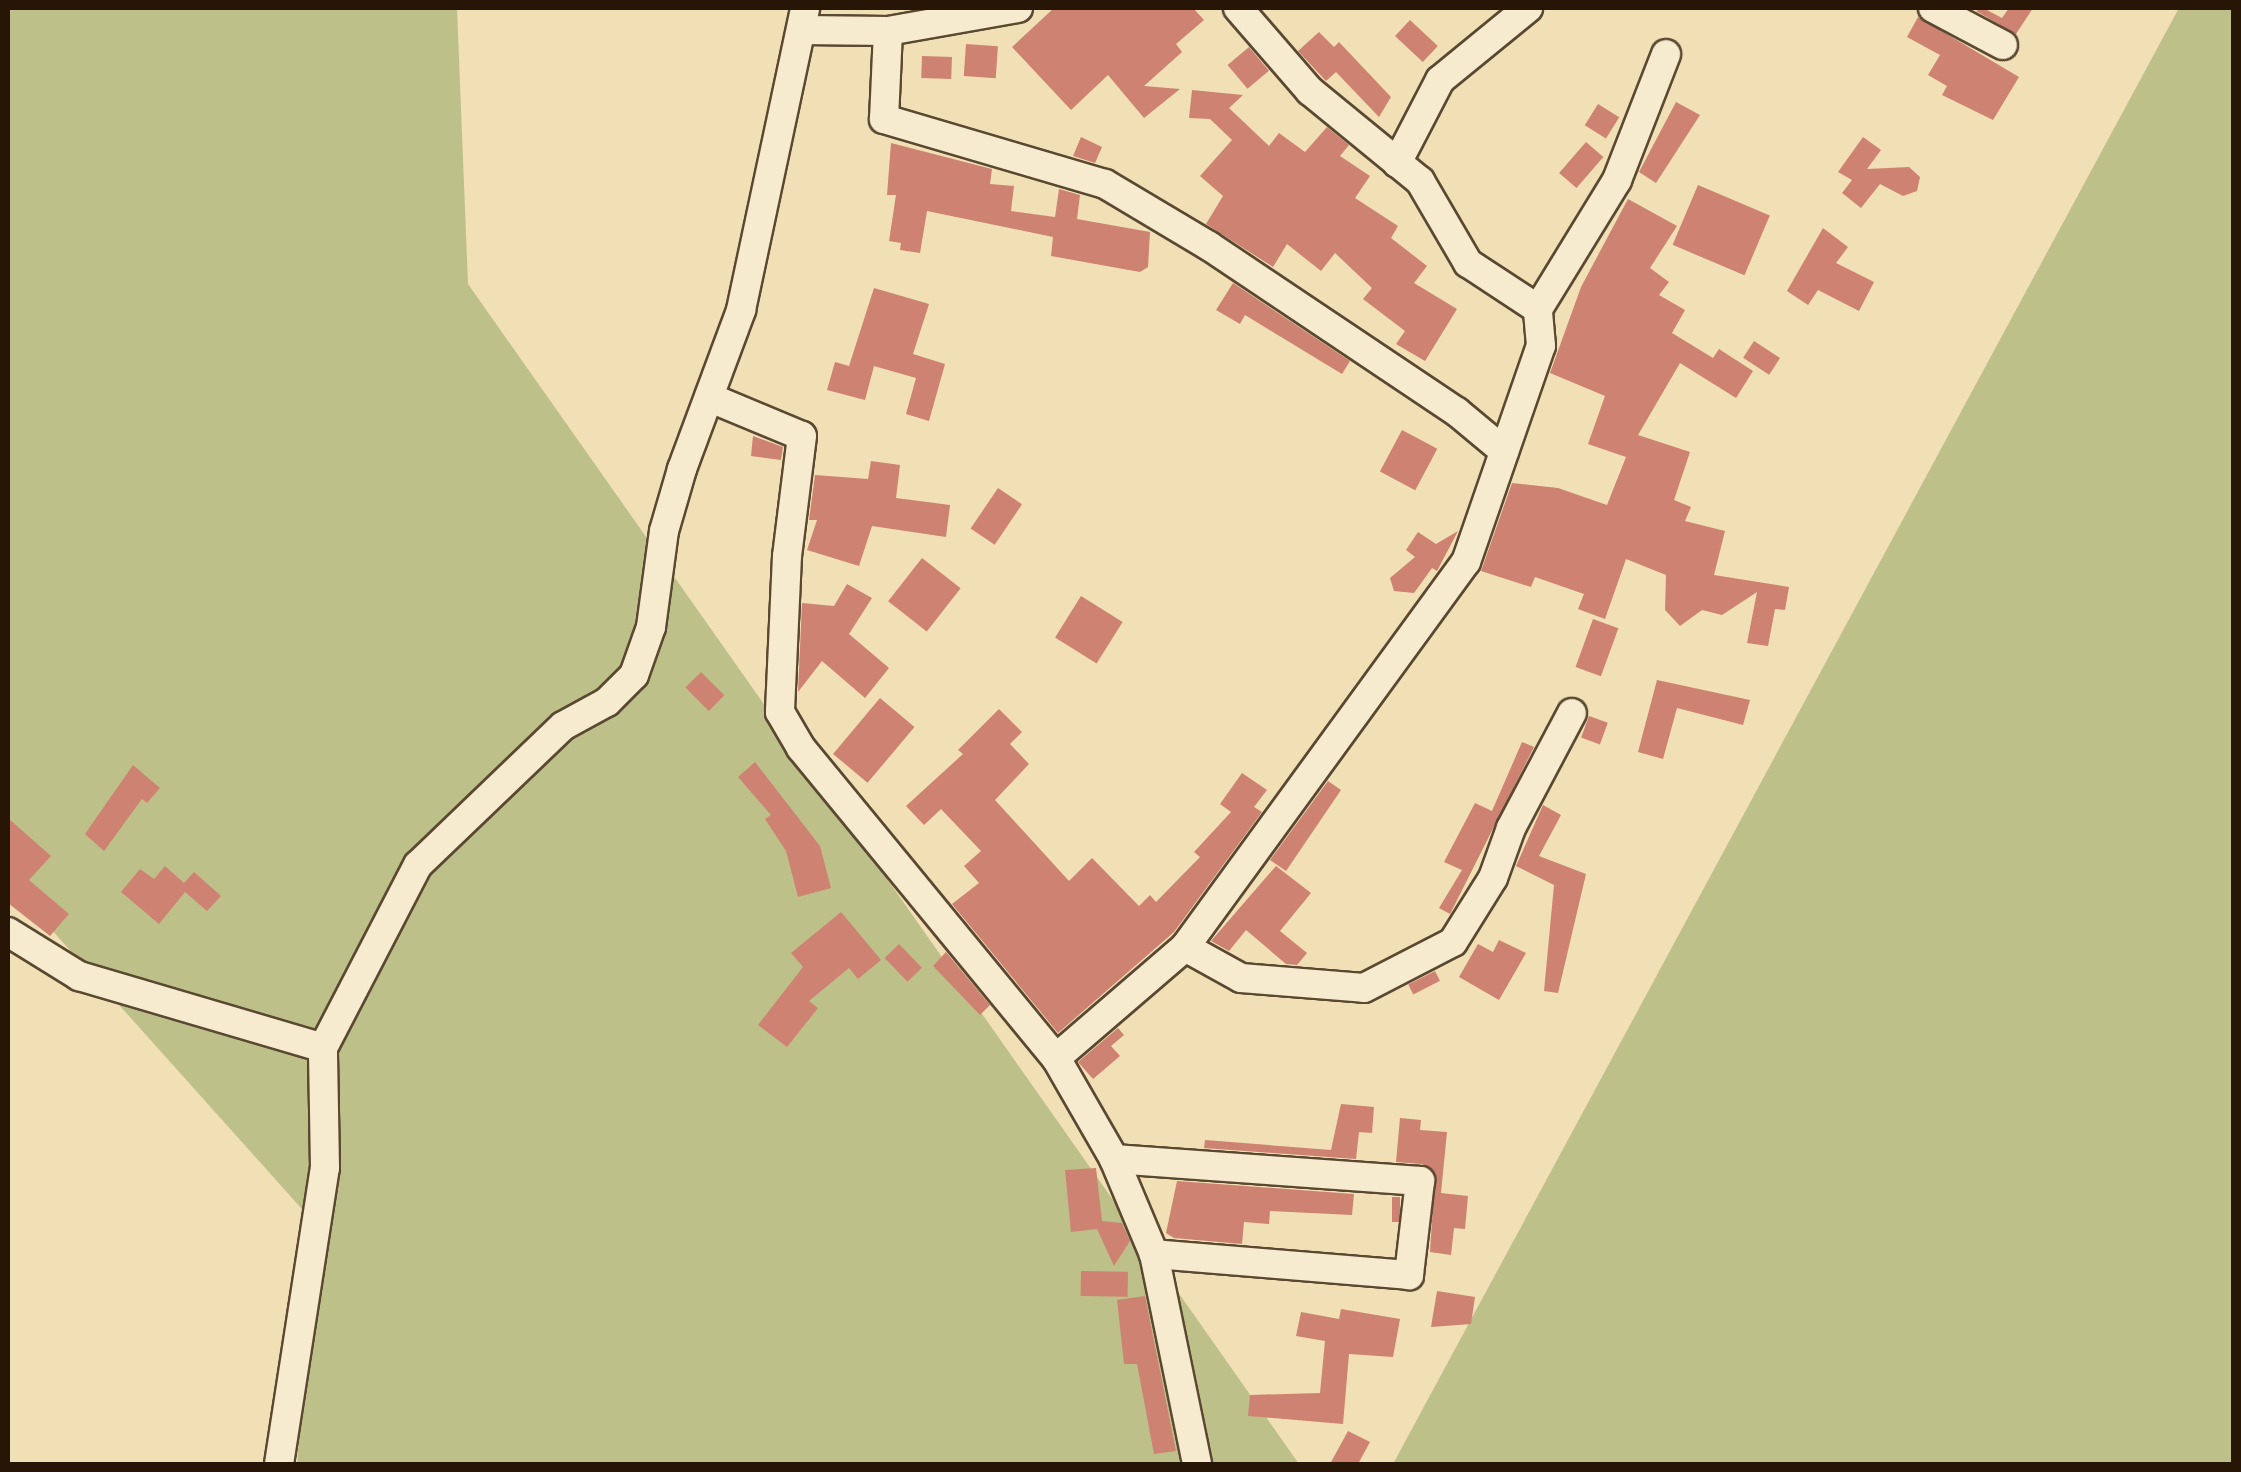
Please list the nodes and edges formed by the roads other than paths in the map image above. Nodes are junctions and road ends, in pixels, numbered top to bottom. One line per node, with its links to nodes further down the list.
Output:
1 (1018, 8): 6 (street)
2 (1238, 8): 9 (street)
3 (1528, 8): 9 (street)
4 (1933, 8): 7 (street)
5 (804, 19): 6 (street); 11 (street)
6 (888, 31): 12 (street)
7 (2003, 45)
8 (1666, 54): 10 (street)
9 (1398, 163): 10 (street)
10 (1538, 309): 12 (street)
11 (713, 398): 16 (street); 17 (street)
12 (1504, 451): 15 (street)
13 (1572, 713): 15 (street)
14 (8, 932): 16 (street)
15 (1185, 947): 17 (street)
16 (323, 1048): 20 (street)
17 (1056, 1058): 18 (street)
18 (1114, 1159): 19 (street); 19 (street)
19 (1154, 1254): 21 (street)
20 (278, 1464)
21 (1197, 1464)

